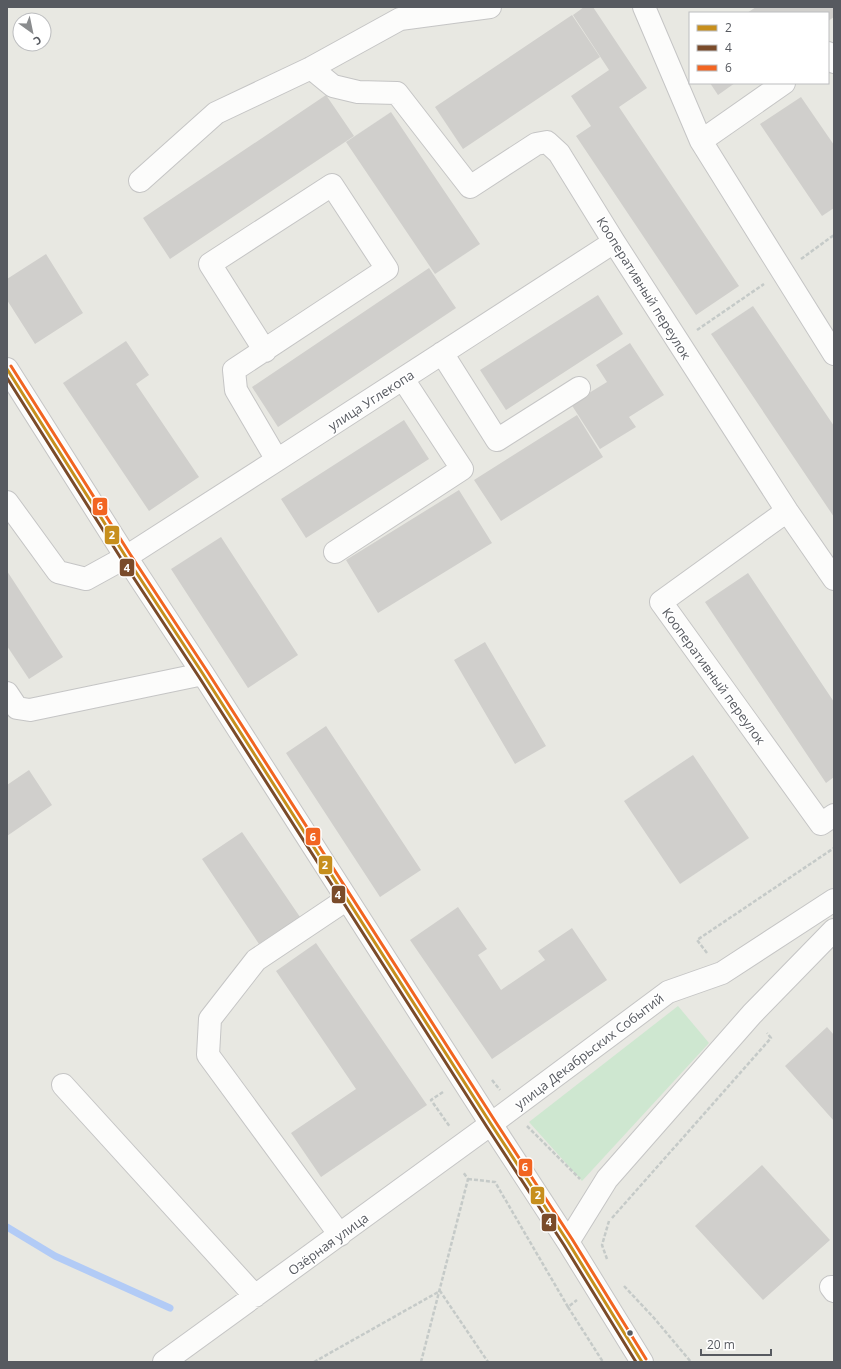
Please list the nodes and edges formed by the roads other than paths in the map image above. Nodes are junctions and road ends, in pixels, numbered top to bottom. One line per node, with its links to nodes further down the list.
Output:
1 (490, 7): 3 (street)
2 (644, 7): 5 (street)
3 (311, 68): 6 (street); 7 (street, Кооперативный переулок)
4 (783, 84): 5 (street)
5 (701, 141): 10 (street)
6 (140, 181)
7 (614, 242): 9 (street, улица Углекопа); 16 (street, Кооперативный переулок)
8 (265, 351): 8 (street); 14 (street)
9 (442, 353): 12 (street, улица Углекопа); 13 (street)
10 (834, 354)
11 (7, 369): 18 (street)
12 (403, 379): 14 (street, улица Углекопа); 17 (street)
13 (579, 388)
14 (277, 460): 18 (street, улица Углекопа)
15 (7, 502): 18 (street, улица Углекопа)
16 (786, 512): 19 (street, Кооперативный переулок); 22 (street, Кооперативный переулок)
17 (335, 552)
18 (126, 556): 20 (street)
19 (834, 578)
20 (203, 674): 21 (street); 23 (street)
21 (7, 693)
22 (834, 815)
23 (347, 899): 27 (street); 28 (street)
24 (834, 900): 27 (street, улица Декабрьских Событий)
25 (834, 930): 29 (street)
26 (63, 1085): 30 (street)
27 (491, 1124): 28 (street, Озёрная улица); 29 (street)
28 (340, 1235): 30 (street, Озёрная улица)
29 (568, 1242): 32 (street)
30 (255, 1296): 31 (street, Озёрная улица)
31 (164, 1362)
32 (642, 1362)

